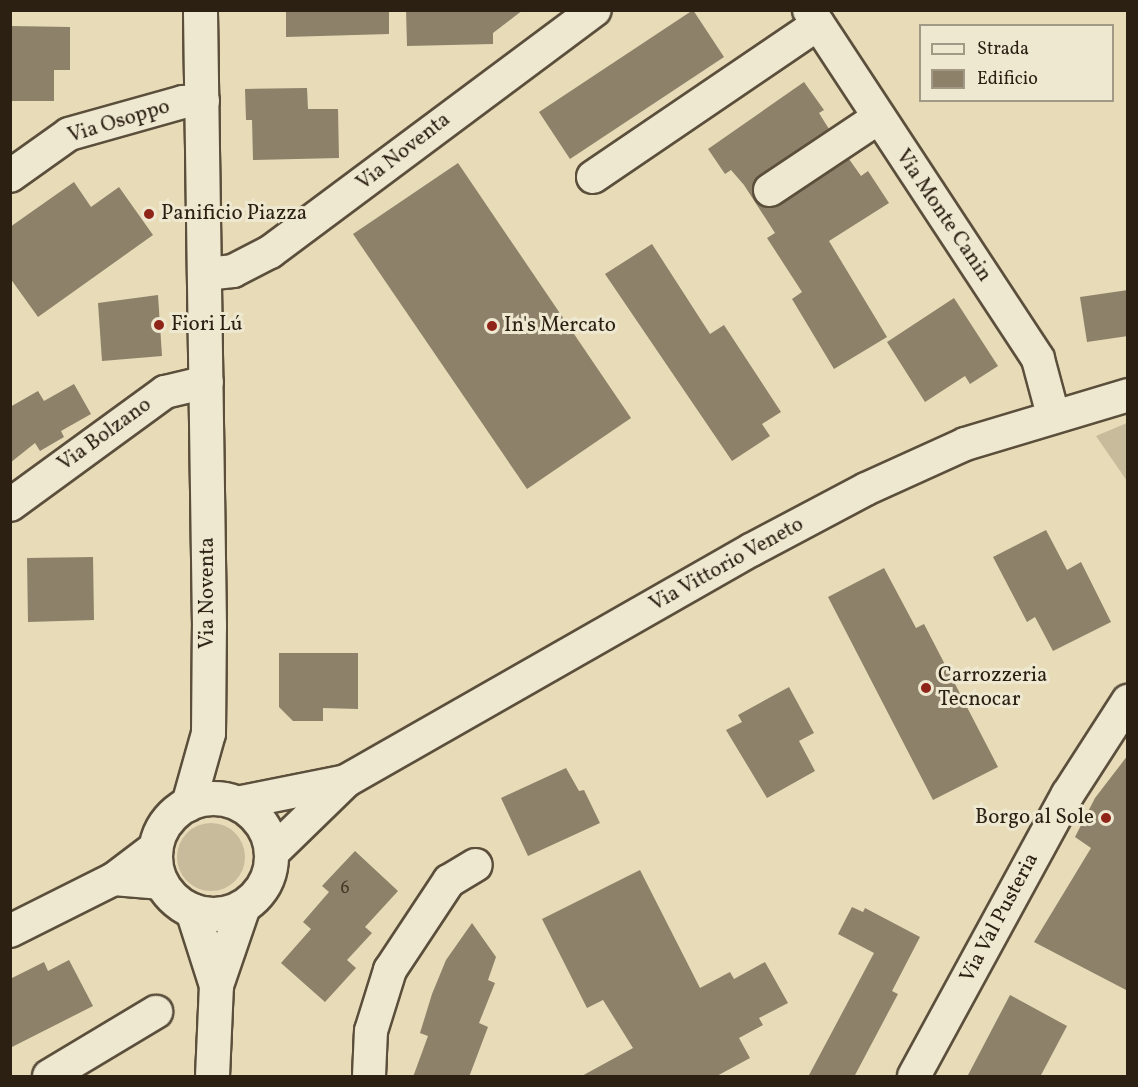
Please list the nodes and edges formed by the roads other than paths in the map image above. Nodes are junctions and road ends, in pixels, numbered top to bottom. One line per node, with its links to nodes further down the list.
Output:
1 (200, 10): 4 (street, Via Noventa)
2 (595, 10): 9 (street, Via Noventa)
3 (813, 17): 5 (street, Via Monte Canin); 7 (street, Via Monte Canin)
4 (203, 101): 6 (street, Via Osoppo); 9 (street, Via Noventa)
5 (878, 118): 8 (street); 12 (street, Via Monte Canin)
6 (10, 176)
7 (593, 177)
8 (770, 190)
9 (205, 274): 10 (street, Via Noventa)
10 (207, 382): 13 (street, Via Bolzano); 15 (street, Via Noventa)
11 (1128, 395): 12 (street, Via Vittorio Veneto)
12 (1053, 415): 16 (street, Via Vittorio Veneto)
13 (10, 505)
14 (1128, 701): 32 (street, Via Val Pusteria)
15 (208, 733): 17 (street, Via Noventa); 18 (street, Via Noventa)
16 (346, 781): 17 (street, Via Vittorio Veneto); 20 (street, Via Vittorio Veneto)
17 (233, 802): 18 (street); 20 (street)
18 (188, 804): 19 (street)
19 (156, 847): 22 (street); 23 (street)
20 (271, 854): 24 (street)
21 (476, 865): 31 (street)
22 (114, 879): 23 (street); 26 (street)
23 (162, 883): 25 (street)
24 (243, 906): 25 (street); 27 (street)
25 (192, 910): 27 (street)
26 (10, 931)
27 (216, 985): 30 (street)
28 (156, 1012): 29 (street)
29 (49, 1077)
30 (212, 1077)
31 (369, 1077)
32 (914, 1077)

